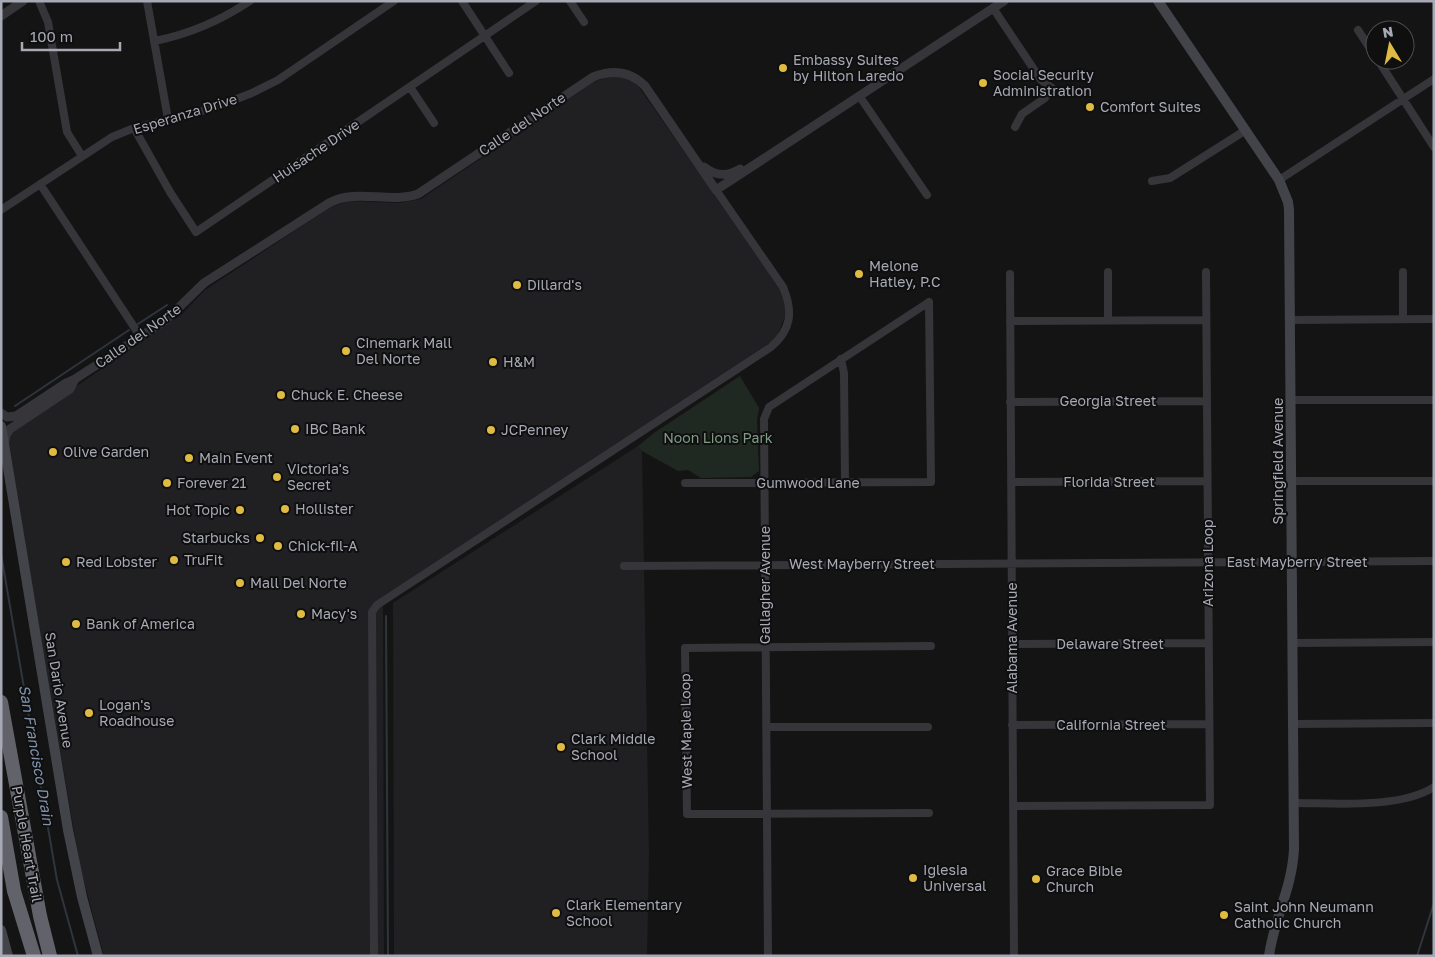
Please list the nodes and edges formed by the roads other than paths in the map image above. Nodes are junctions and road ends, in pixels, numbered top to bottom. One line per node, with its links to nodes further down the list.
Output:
1 (23, 1): 12 (street)
2 (39, 1): 30 (street)
3 (147, 1): 16 (street)
4 (250, 1): 16 (street)
5 (394, 1): 24 (street, Esperanza Drive)
6 (462, 1): 15 (street)
7 (536, 1): 15 (street, Huisache Drive)
8 (570, 1): 13 (street)
9 (1004, 1): 11 (street)
10 (1158, 1): 28 (main road, Springfield Avenue)
11 (993, 8): 22 (street); 26 (street)
12 (1, 16)
13 (584, 22)
14 (1358, 30): 17 (street)
15 (485, 36): 19 (street); 21 (street, Huisache Drive)
16 (154, 41): 24 (street)
17 (1365, 41)
18 (1384, 70): 23 (street)
19 (509, 73)
20 (1434, 79): 23 (street)
21 (410, 87): 25 (street); 27 (street, Huisache Drive)
22 (860, 97): 31 (street); 37 (street)
23 (1403, 99): 29 (street); 33 (street)
24 (168, 119): 27 (street, Esperanza Drive)
25 (434, 123)
26 (1015, 127)
27 (134, 128): 30 (street, Esperanza Drive)
28 (1246, 130): 33 (main road, Springfield Avenue); 34 (street)
29 (1434, 147)
30 (82, 156): 35 (street, Esperanza Drive)
31 (763, 159): 32 (street); 36 (street)
32 (698, 163): 36 (street, Calle del Norte); 49 (street, Calle del Norte)
33 (1279, 180): 46 (main road, Springfield Avenue)
34 (1152, 181)
35 (40, 184): 38 (street, Esperanza Drive); 49 (street)
36 (716, 190): 99 (street)
37 (927, 195)
38 (1, 210)
39 (1108, 272): 44 (street)
40 (1206, 272): 45 (street, Arizona Loop)
41 (1403, 272): 47 (street)
42 (1010, 274): 48 (street, Alabama Avenue)
43 (1434, 319): 47 (street)
44 (1108, 320): 45 (street); 48 (street)
45 (1206, 320): 52 (street, Arizona Loop)
46 (1290, 320): 47 (street); 53 (main road, Springfield Avenue)
47 (1403, 320)
48 (1010, 321): 55 (street, Alabama Avenue)
49 (140, 336): 51 (street, Calle del Norte)
50 (841, 359): 62 (street); 63 (street, Gallagher Avenue); 66 (street, Gallagher Avenue)
51 (75, 379): 56 (street, Calle del Norte); 58 (street)
52 (1207, 400): 55 (street, Georgia Street); 59 (street, Arizona Loop)
53 (1291, 400): 54 (street); 60 (main road, Springfield Avenue)
54 (1434, 400)
55 (1010, 402): 64 (street, Alabama Avenue)
56 (1, 412)
57 (1, 426): 58 (main road, San Dario Avenue)
58 (4, 445): 98 (main road, San Dario Avenue)
59 (1207, 481): 64 (street, Florida Street); 67 (street, Arizona Loop)
60 (1292, 481): 61 (street); 68 (main road, Springfield Avenue)
61 (1434, 481)
62 (845, 482): 63 (street, Gumwood Lane); 66 (street, Gumwood Lane)
63 (931, 482)
64 (1011, 482): 70 (street, Alabama Avenue)
65 (685, 483): 66 (street, Gumwood Lane)
66 (764, 483): 71 (street, Gallagher Avenue)
67 (1208, 562): 68 (street, East Mayberry Street); 70 (street, East Mayberry Street); 74 (street, Arizona Loop)
68 (1292, 562): 69 (street, East Mayberry Street); 75 (main road, Springfield Avenue)
69 (1434, 562)
70 (1011, 563): 71 (street, West Mayberry Street); 76 (street, Alabama Avenue)
71 (765, 565): 72 (street, West Mayberry Street); 78 (street, Gallagher Avenue)
72 (624, 566)
73 (1434, 642): 75 (street)
74 (1208, 643): 76 (street, Delaware Street); 81 (street, Arizona Loop)
75 (1293, 643): 82 (main road, Springfield Avenue)
76 (1012, 644): 83 (street, Alabama Avenue)
77 (930, 646): 78 (street)
78 (766, 647): 84 (street, Gallagher Avenue); 89 (street, West Maple Loop)
79 (1, 702): 97 (highway, Purple Heart Trail)
80 (1434, 723): 82 (street)
81 (1209, 724): 83 (street, California Street); 88 (street, Arizona Loop)
82 (1293, 724): 87 (main road, Springfield Avenue)
83 (1012, 725): 88 (street, Alabama Avenue)
84 (766, 727): 85 (street); 89 (street, Gallagher Avenue)
85 (928, 727)
86 (1434, 787): 87 (street)
87 (1294, 804): 102 (main road, Springfield Avenue)
88 (1013, 806): 101 (street, Alabama Avenue)
89 (767, 813): 90 (street); 100 (street, Gallagher Avenue)
90 (929, 813)
91 (1, 817): 92 (highway, Purple Heart Trail)
92 (14, 891): 95 (highway); 96 (highway, Purple Heart Trail)
93 (1, 930): 94 (main road)
94 (8, 956)
95 (26, 956)
96 (34, 956)
97 (50, 956)
98 (98, 956)
99 (374, 956)
100 (768, 956)
101 (1014, 956)
102 (1269, 956)

